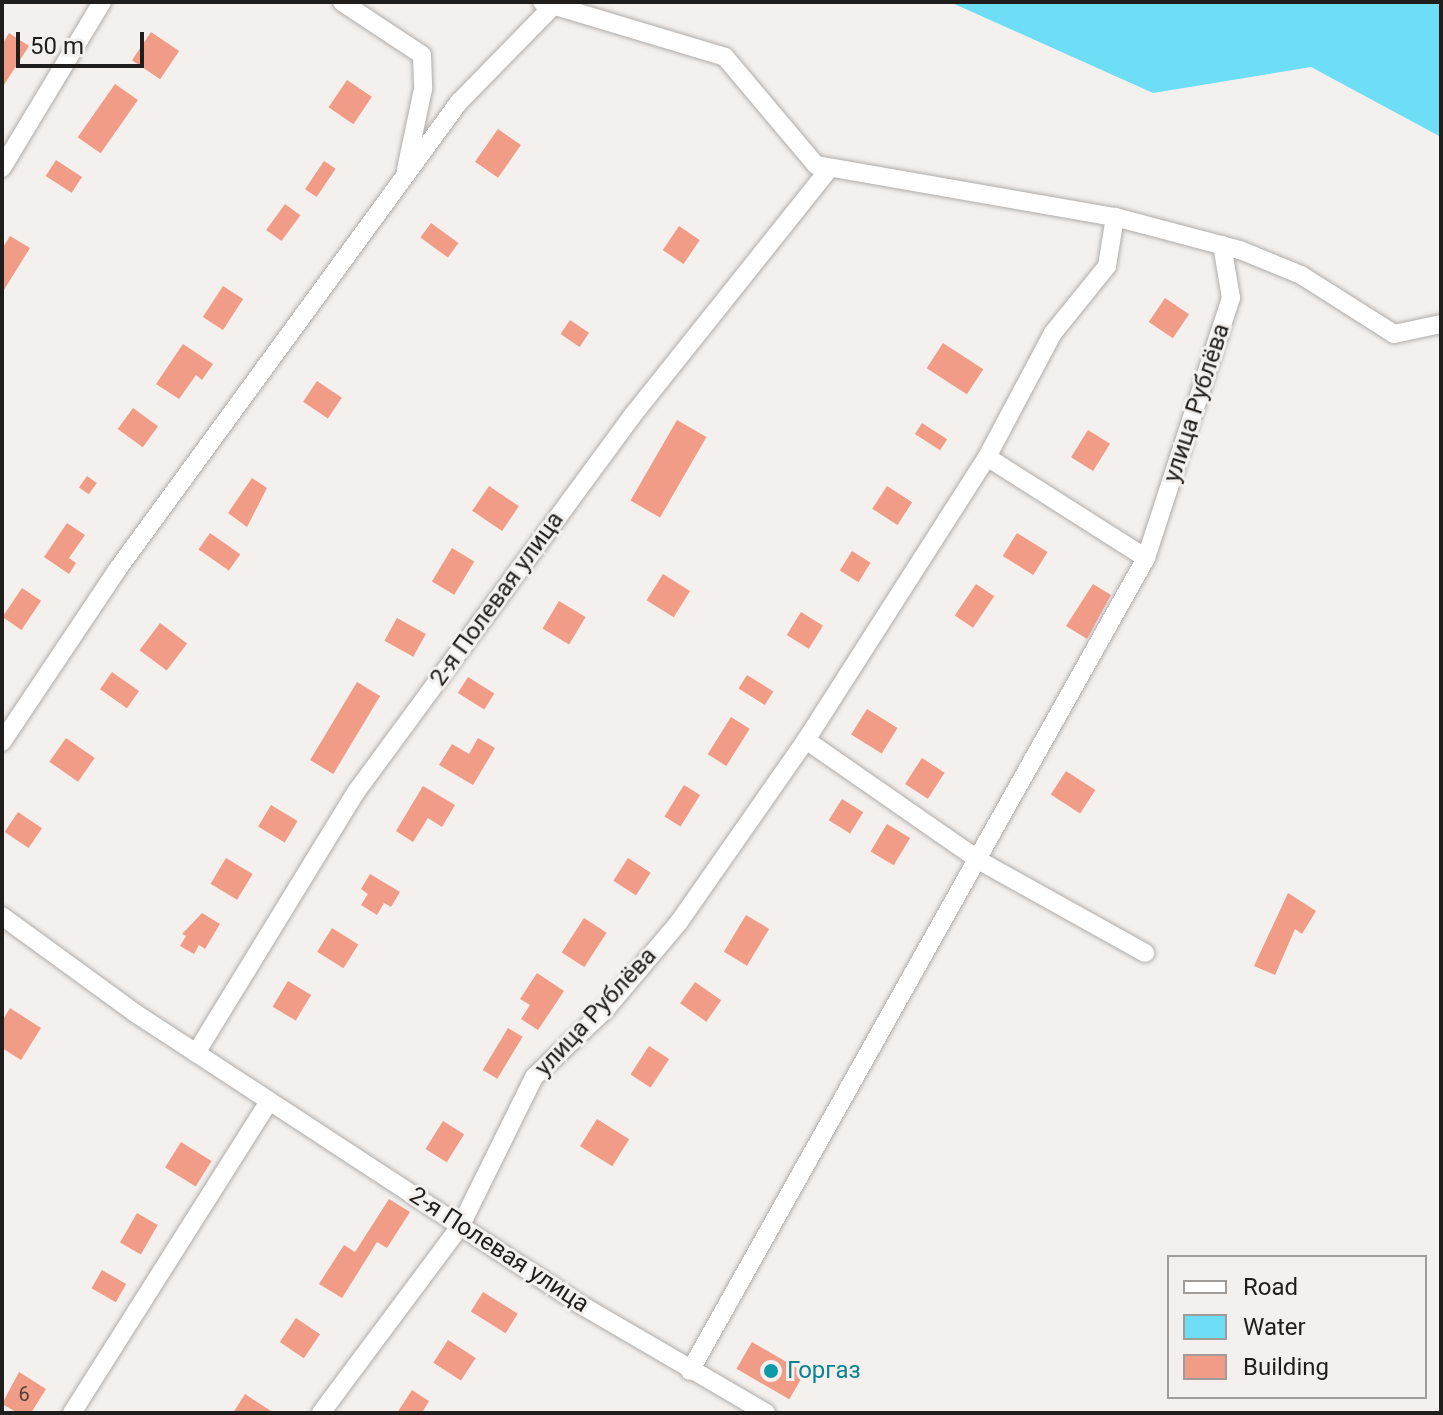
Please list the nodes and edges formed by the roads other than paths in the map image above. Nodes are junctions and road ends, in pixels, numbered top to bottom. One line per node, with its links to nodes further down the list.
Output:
1 (102, 2): 4 (street)
2 (342, 2): 6 (street)
3 (547, 4): 5 (street); 6 (street)
4 (2, 168)
5 (830, 168): 7 (street); 17 (street, 2-я Полевая улица)
6 (405, 176): 13 (street)
7 (1115, 217): 8 (street); 10 (street, улица Рублёва)
8 (1222, 245): 9 (street); 11 (street, улица Рублёва)
9 (1441, 324)
10 (987, 457): 11 (street); 12 (street, улица Рублёва)
11 (1146, 558): 14 (street, улица Рублёва)
12 (806, 740): 14 (street); 19 (street, улица Рублёва)
13 (2, 742)
14 (980, 861): 16 (street); 20 (street, улица Рублёва)
15 (2, 916): 17 (street, 2-я Полевая улица)
16 (1145, 953)
17 (196, 1053): 18 (street, 2-я Полевая улица)
18 (269, 1101): 19 (street, 2-я Полевая улица); 21 (street)
19 (461, 1225): 20 (street, 2-я Полевая улица); 22 (street, улица Рублёва)
20 (690, 1371): 23 (street, 2-я Полевая улица)
21 (72, 1413)
22 (321, 1413)
23 (766, 1413)

